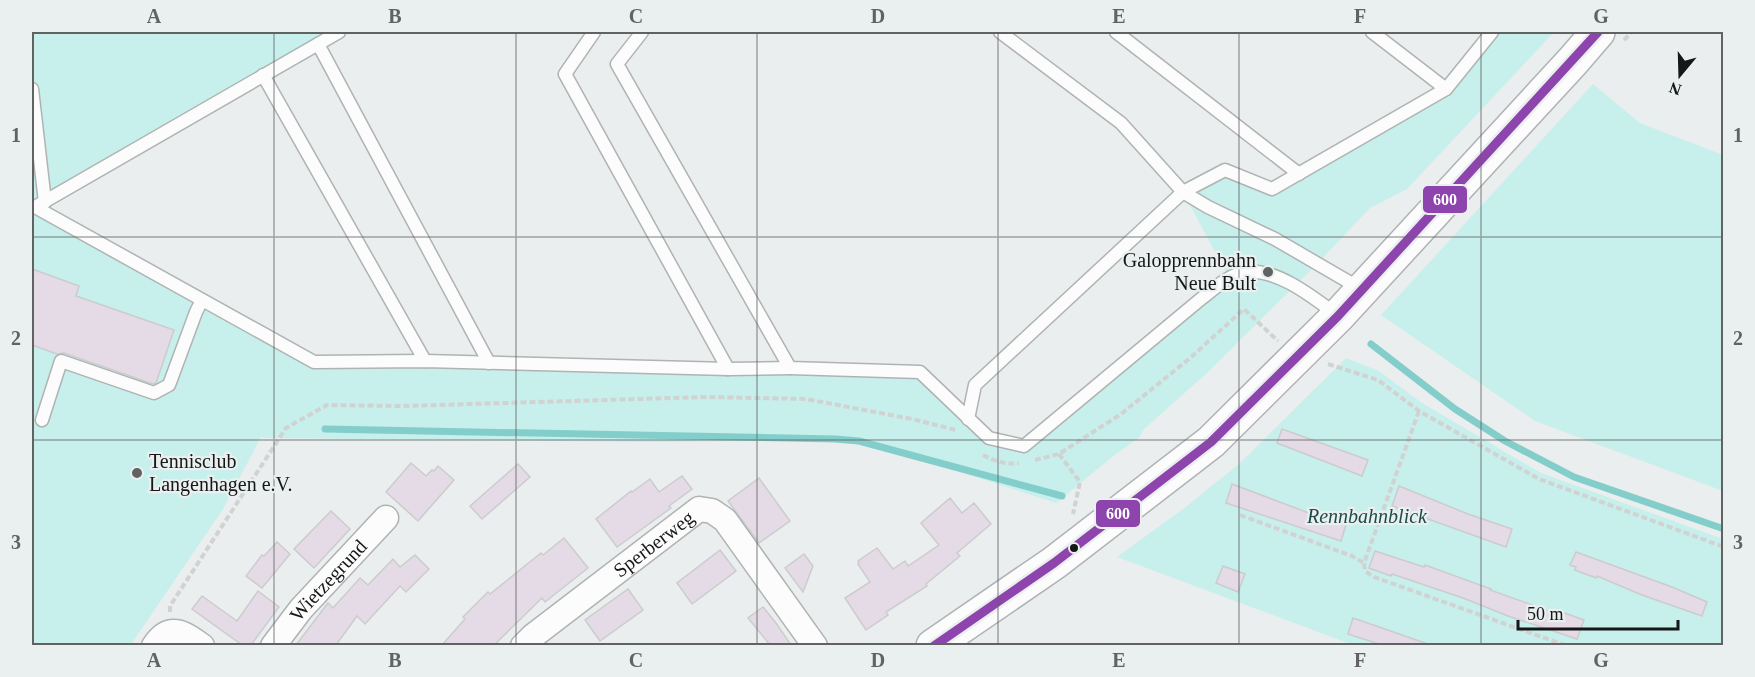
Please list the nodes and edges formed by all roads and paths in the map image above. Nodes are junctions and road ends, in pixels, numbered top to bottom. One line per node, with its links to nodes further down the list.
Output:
1 (339, 32): 9 (lane)
2 (594, 32): 24 (lane)
3 (642, 32): 23 (lane)
4 (1000, 32): 14 (lane)
5 (1116, 32): 13 (lane)
6 (1372, 32): 12 (lane)
7 (1492, 32): 12 (lane)
8 (1598, 32): 16 (street)
9 (318, 44): 10 (lane); 21 (lane)
10 (263, 75): 15 (lane); 20 (lane)
11 (32, 89): 15 (lane)
12 (1446, 89): 13 (lane)
13 (1299, 174): 14 (lane)
14 (1183, 192): 16 (lane); 26 (lane)
15 (45, 202): 17 (lane)
16 (1362, 290): 18 (street)
17 (202, 300): 20 (lane); 27 (lane)
18 (1338, 316): 19 (street); 26 (lane)
19 (1296, 357): 30 (path); 34 (street)
20 (425, 361): 21 (lane)
21 (489, 363): 24 (lane)
22 (1328, 364): 25 (path)
23 (790, 368): 24 (lane); 26 (lane)
24 (728, 369)
25 (1419, 411): 33 (path); 35 (path)
26 (968, 419)
27 (42, 420)
28 (960, 431): 36 (path)
29 (975, 450): 30 (path)
30 (1059, 453): 34 (path)
31 (1240, 515): 35 (path)
32 (386, 518): 38 (street, Wietzegrund)
33 (1724, 547)
34 (1065, 554): 41 (street)
35 (1364, 563): 42 (path)
36 (163, 638): 37 (street)
37 (202, 645)
38 (273, 645)
39 (523, 645): 40 (street, Sperberweg)
40 (815, 645)
41 (933, 645)
42 (1567, 645)

